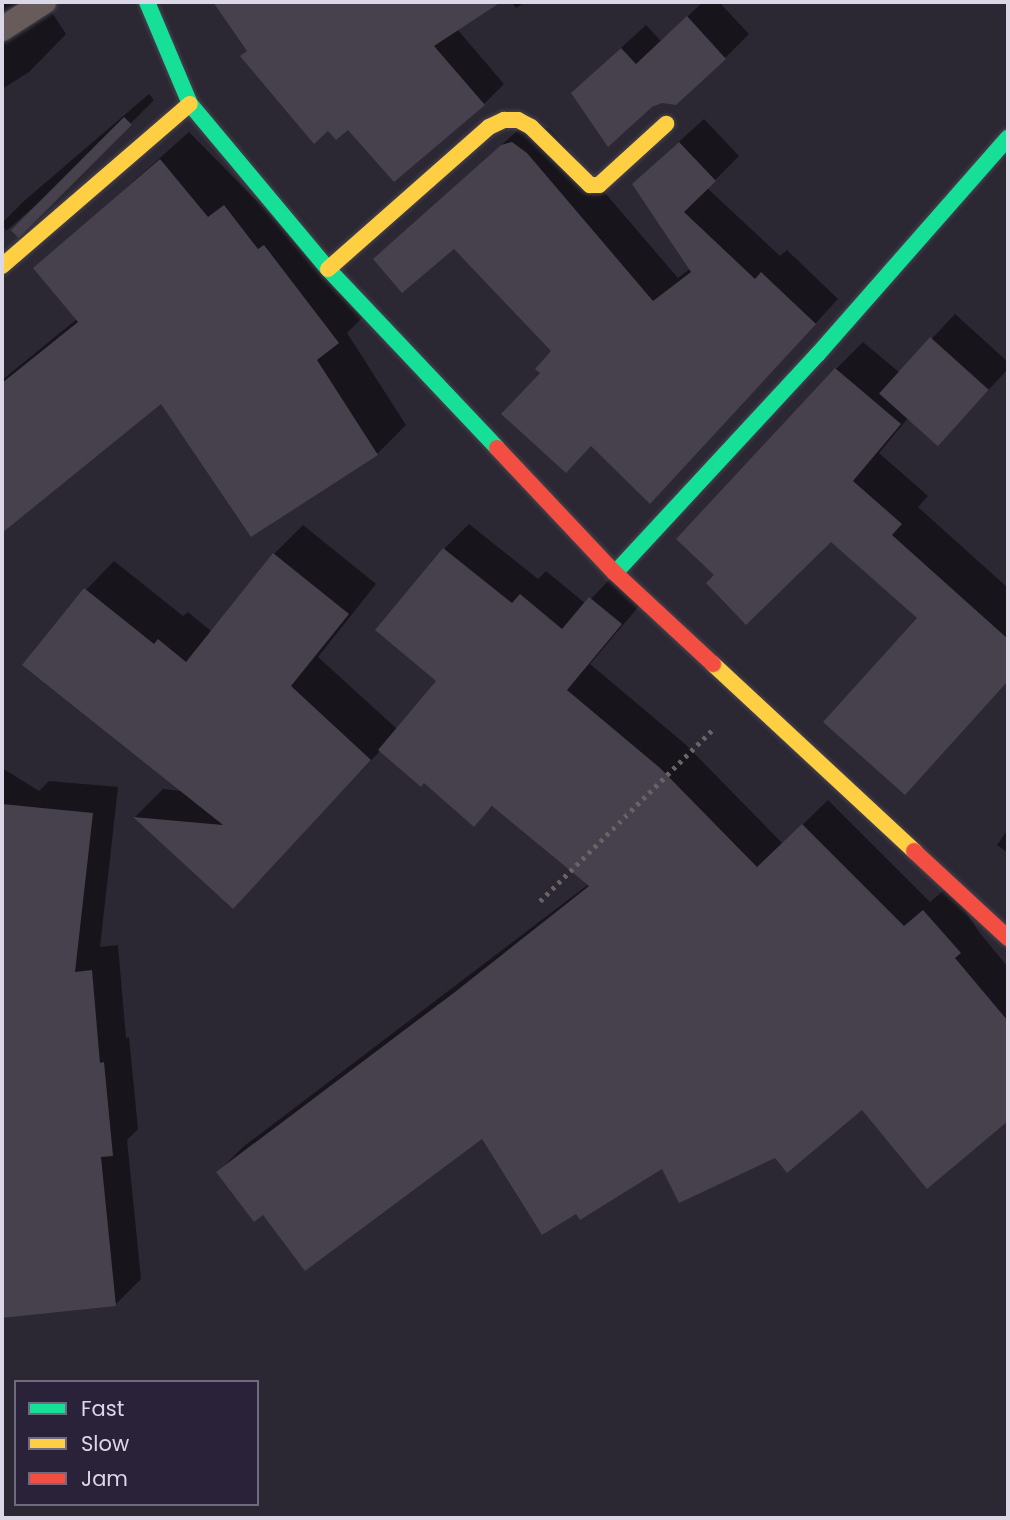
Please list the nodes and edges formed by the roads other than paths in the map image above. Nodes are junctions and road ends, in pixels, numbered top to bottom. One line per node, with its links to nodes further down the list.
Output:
1 (44, 2): 3 (lane)
2 (146, 2): 4 (street)
3 (2, 29)
4 (190, 104): 7 (street); 8 (street)
5 (666, 124): 8 (street)
6 (1008, 138): 9 (street)
7 (2, 266)
8 (328, 269): 9 (street)
9 (615, 573): 10 (street)
10 (1008, 939)

